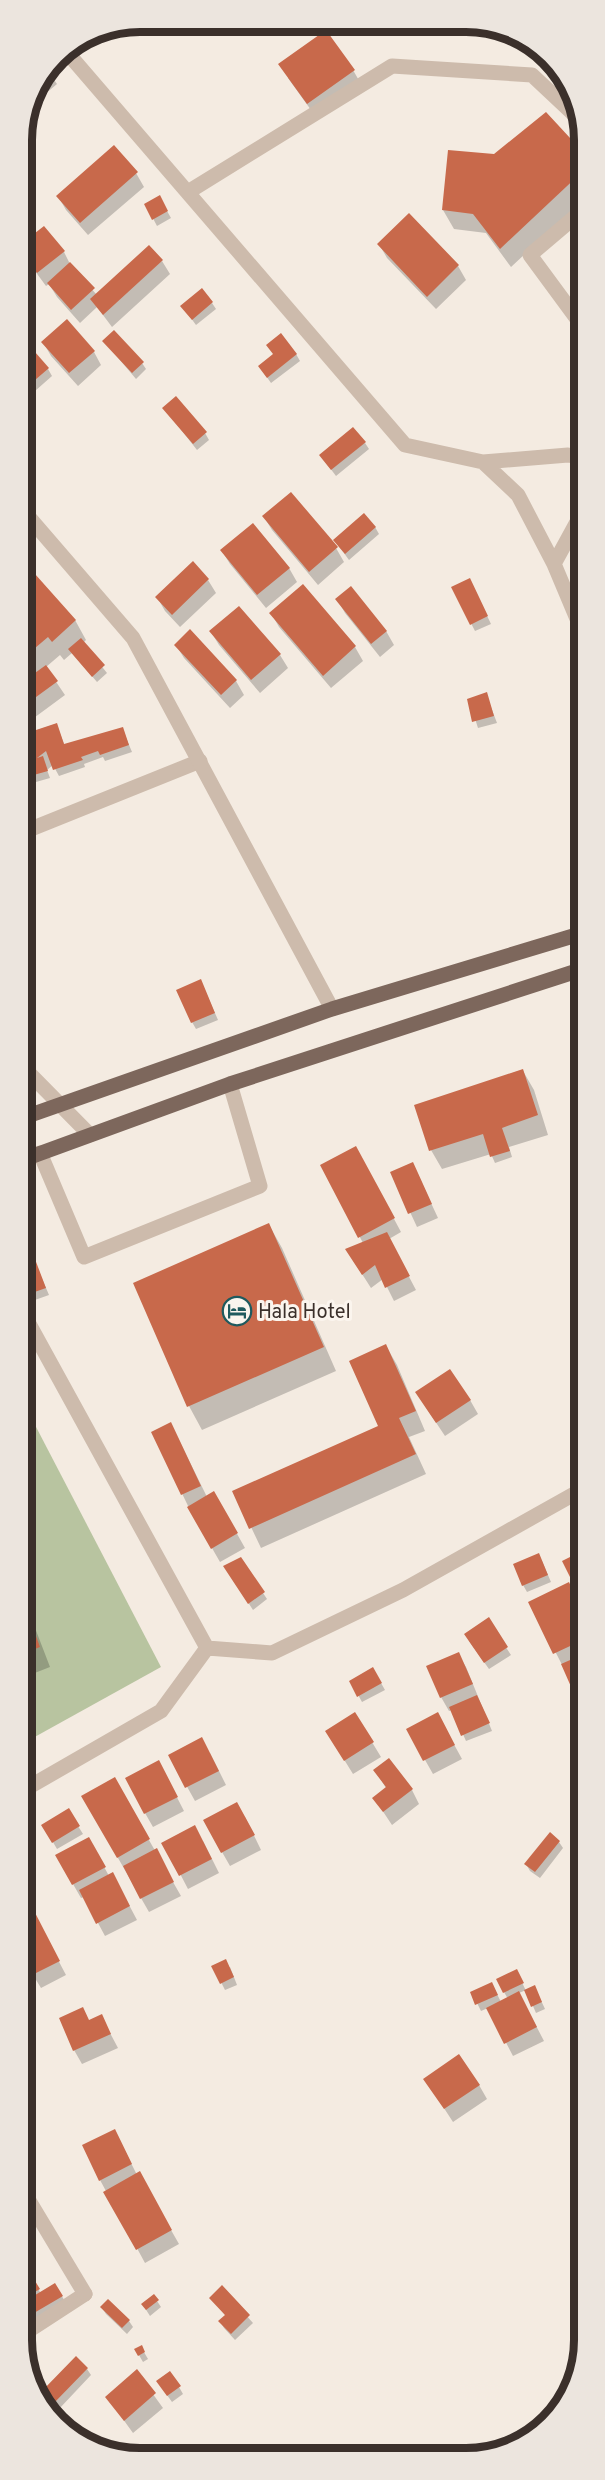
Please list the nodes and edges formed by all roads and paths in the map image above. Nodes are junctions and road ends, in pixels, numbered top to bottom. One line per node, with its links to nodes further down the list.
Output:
1 (71, 57): 3 (street)
2 (569, 110): 3 (street)
3 (188, 192): 7 (street)
4 (574, 218): 5 (street)
5 (574, 315)
6 (574, 456): 7 (street)
7 (483, 462): 10 (street)
8 (32, 521): 12 (street)
9 (574, 528): 10 (street)
10 (554, 564): 11 (street)
11 (574, 611)
12 (200, 761): 13 (street); 16 (street)
13 (32, 829)
14 (574, 936): 16 (main road)
15 (574, 972): 18 (main road)
16 (332, 1009): 19 (main road)
17 (32, 1077): 19 (street)
18 (230, 1084): 21 (main road); 22 (street)
19 (58, 1105): 20 (main road); 21 (street)
20 (32, 1114)
21 (90, 1135): 22 (main road)
22 (40, 1153): 23 (main road)
23 (32, 1156)
24 (32, 1329): 26 (street)
25 (573, 1495): 26 (street)
26 (207, 1648): 27 (street)
27 (32, 1785)
28 (32, 2206): 29 (street)
29 (32, 2328)

